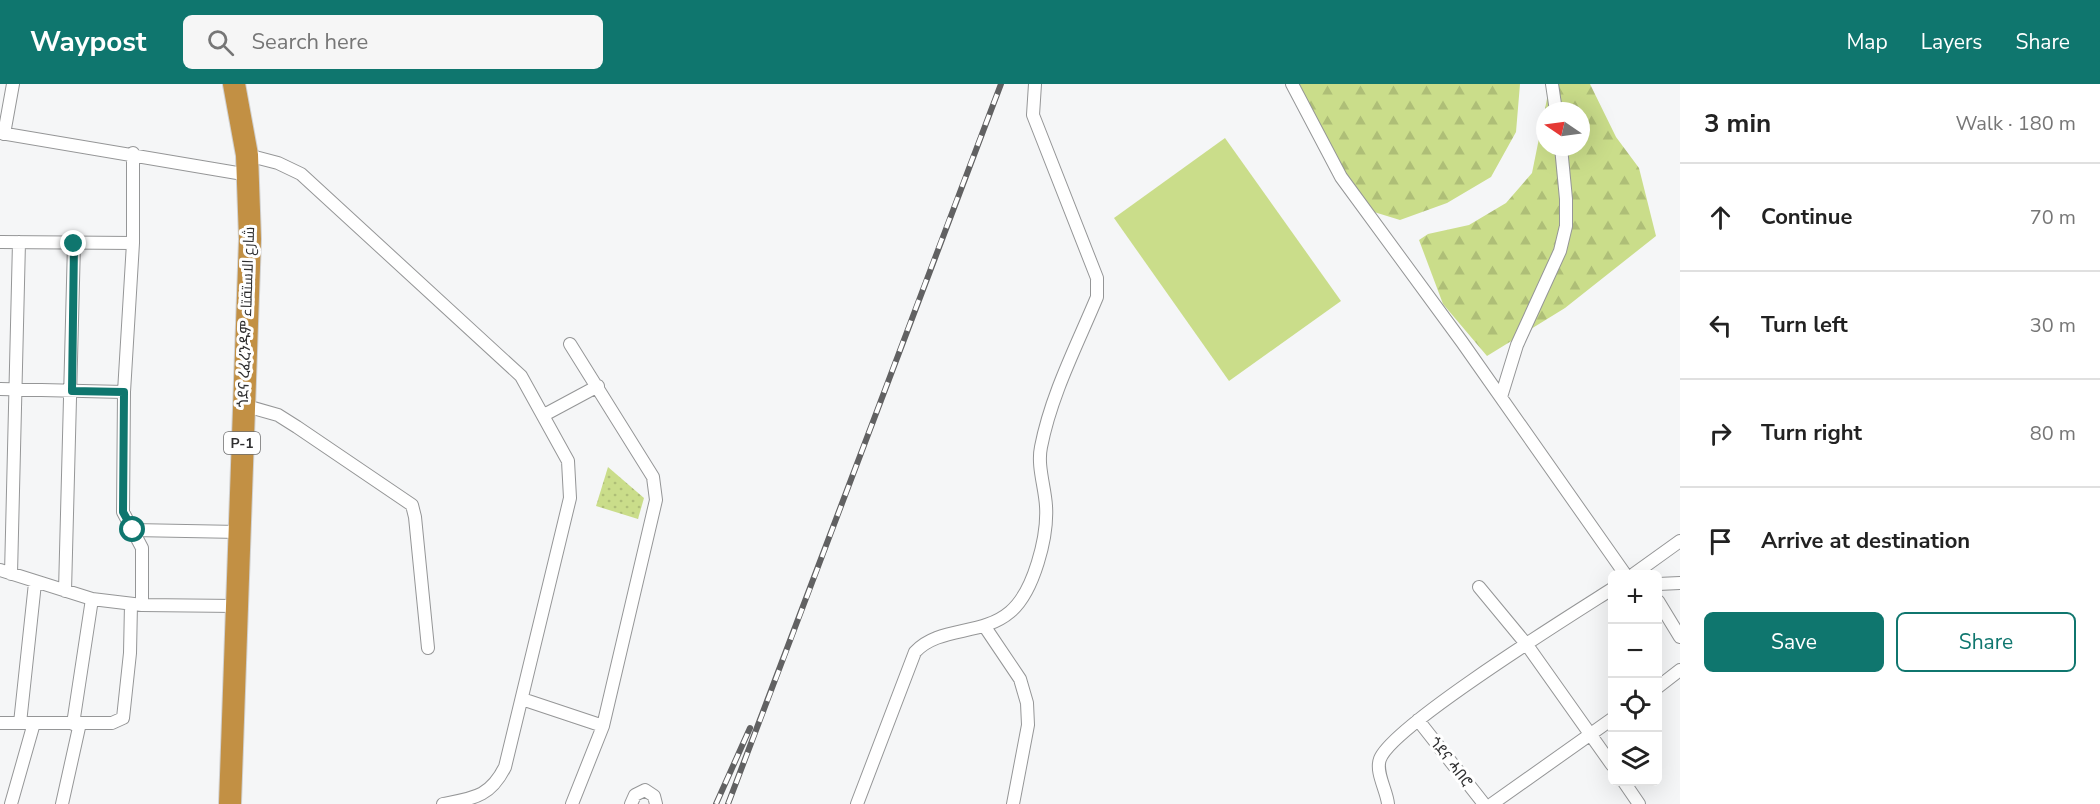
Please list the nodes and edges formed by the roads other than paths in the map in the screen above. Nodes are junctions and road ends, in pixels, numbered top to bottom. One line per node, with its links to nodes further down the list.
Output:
1 (12, 84): 7 (street)
2 (234, 84): 10 (highway, ጎደና ረፈረንዱም شارع الاستقتاء / P-1)
3 (1035, 84): 40 (street)
4 (1293, 84): 21 (street)
5 (1552, 84): 6 (street)
6 (1555, 102)
7 (2, 133): 8 (street)
8 (133, 153): 10 (street); 13 (street)
9 (1562, 156): 21 (street)
10 (248, 165): 22 (highway, ጎደና ረፈረንዱም شارع الاستقتاء / P-1); 23 (street)
11 (0, 242): 12 (street)
12 (19, 242): 14 (street); 18 (street)
13 (133, 243): 14 (street); 20 (street)
14 (74, 244): 19 (street)
15 (570, 344): 16 (street)
16 (598, 386): 23 (street); 53 (street)
17 (0, 389): 18 (street)
18 (15, 390): 19 (street); 29 (street)
19 (72, 391): 20 (street); 34 (street)
20 (124, 392): 24 (street)
21 (1500, 397): 27 (street)
22 (243, 405): 25 (highway, ጎደና ረፈረንዱም شارع الاستقتاء / P-1); 43 (street)
23 (544, 415): 46 (street)
24 (133, 530): 25 (street); 37 (street)
25 (239, 532): 38 (highway, ጎደና ረፈረንዱም شارع الاستقتاء / P-1)
26 (1680, 541): 28 (street)
27 (1622, 570)
28 (1642, 570)
29 (5, 572): 30 (street)
30 (35, 583): 34 (street); 50 (street)
31 (1680, 583): 32 (street)
32 (1662, 584)
33 (1479, 587): 42 (street)
34 (65, 591): 36 (street)
35 (1608, 592): 42 (street)
36 (92, 599): 37 (street); 52 (street)
37 (137, 605): 38 (street); 52 (street)
38 (236, 606): 59 (highway, ጎደና ረፈረንዱም شارع الاستقتاء / P-1)
39 (1662, 608): 41 (street)
40 (986, 627): 64 (street); 65 (street)
41 (1680, 637)
42 (1527, 645): 47 (street); 54 (street)
43 (428, 648)
44 (1680, 670): 45 (street)
45 (1662, 684)
46 (522, 699): 53 (street); 60 (street)
47 (1418, 720): 66 (street); 67 (street, ጎደና ሓበሮ)
48 (1608, 722): 54 (street)
49 (0, 723): 50 (street)
50 (20, 723): 51 (street)
51 (34, 723): 52 (street); 57 (street)
52 (77, 724): 58 (street)
53 (603, 726): 61 (street)
54 (1591, 734): 55 (street); 68 (street)
55 (1608, 759)
56 (1627, 786): 69 (street)
57 (11, 804)
58 (62, 804)
59 (230, 804)
60 (443, 804)
61 (572, 804)
62 (631, 804): 63 (street)
63 (656, 804)
64 (857, 804)
65 (1013, 804)
66 (1388, 804)
67 (1484, 804)
68 (1492, 804)
69 (1639, 804)

